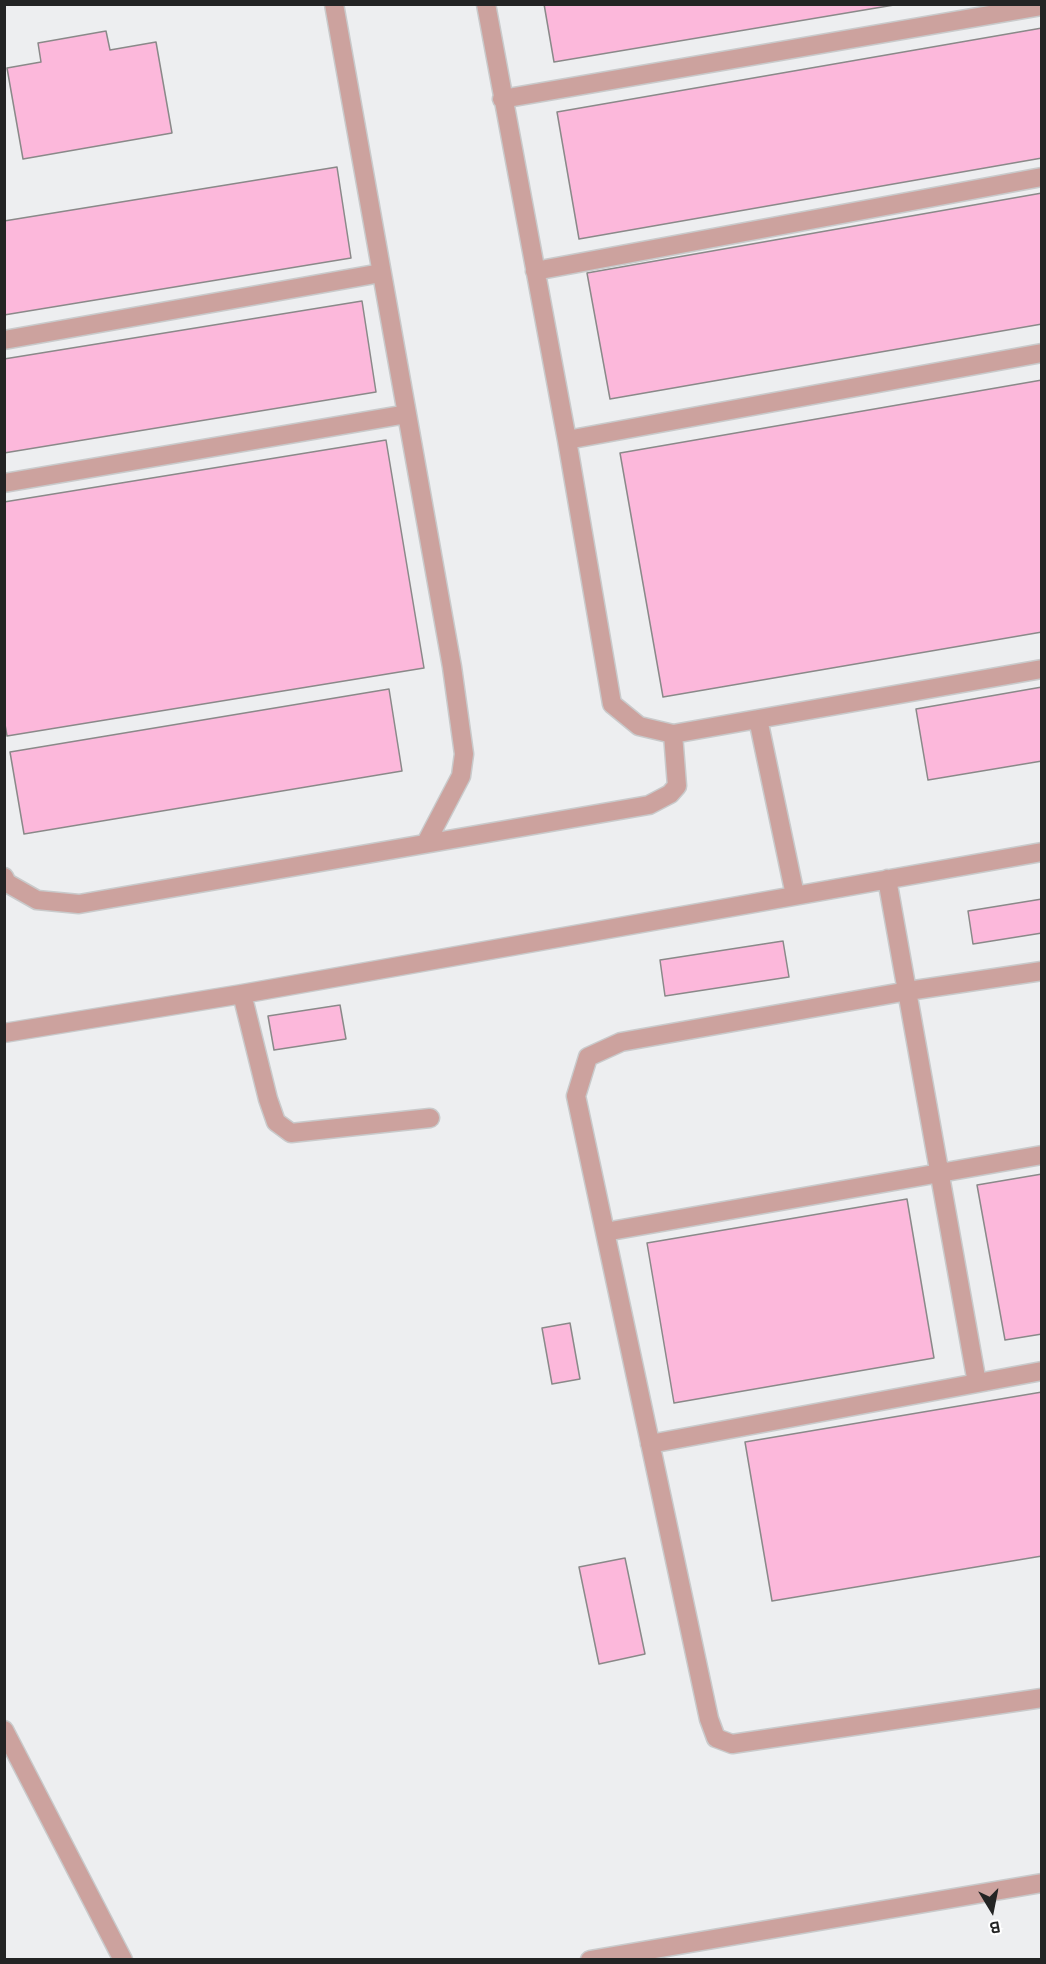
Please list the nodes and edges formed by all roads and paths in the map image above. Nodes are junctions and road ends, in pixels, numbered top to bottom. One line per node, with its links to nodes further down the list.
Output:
1 (334, 4): 7 (lane)
2 (486, 4): 4 (lane)
3 (1041, 6): 4 (lane)
4 (502, 99): 6 (lane)
5 (1041, 177): 6 (lane)
6 (535, 271): 11 (lane)
7 (381, 273): 8 (lane); 10 (lane)
8 (4, 339)
9 (1041, 353): 11 (lane)
10 (407, 414): 12 (lane); 16 (lane)
11 (567, 440): 15 (lane)
12 (4, 483)
13 (1041, 669): 14 (lane)
14 (758, 719): 15 (lane); 20 (lane)
15 (673, 734): 16 (lane)
16 (426, 843): 18 (lane)
17 (1041, 852): 19 (lane)
18 (4, 877)
19 (887, 879): 20 (lane); 22 (lane)
20 (795, 895): 23 (lane)
21 (1041, 971): 22 (lane)
22 (908, 991): 27 (lane); 28 (lane)
23 (242, 994): 24 (lane); 25 (lane)
24 (4, 1033)
25 (430, 1118)
26 (1041, 1155): 27 (lane)
27 (940, 1173): 28 (lane); 30 (lane)
28 (605, 1232): 31 (lane)
29 (1041, 1371): 30 (lane)
30 (977, 1383): 31 (lane)
31 (650, 1444): 32 (lane)
32 (1041, 1698)
33 (4, 1730): 35 (lane)
34 (1041, 1883): 36 (lane)
35 (123, 1959)
36 (590, 1959)

